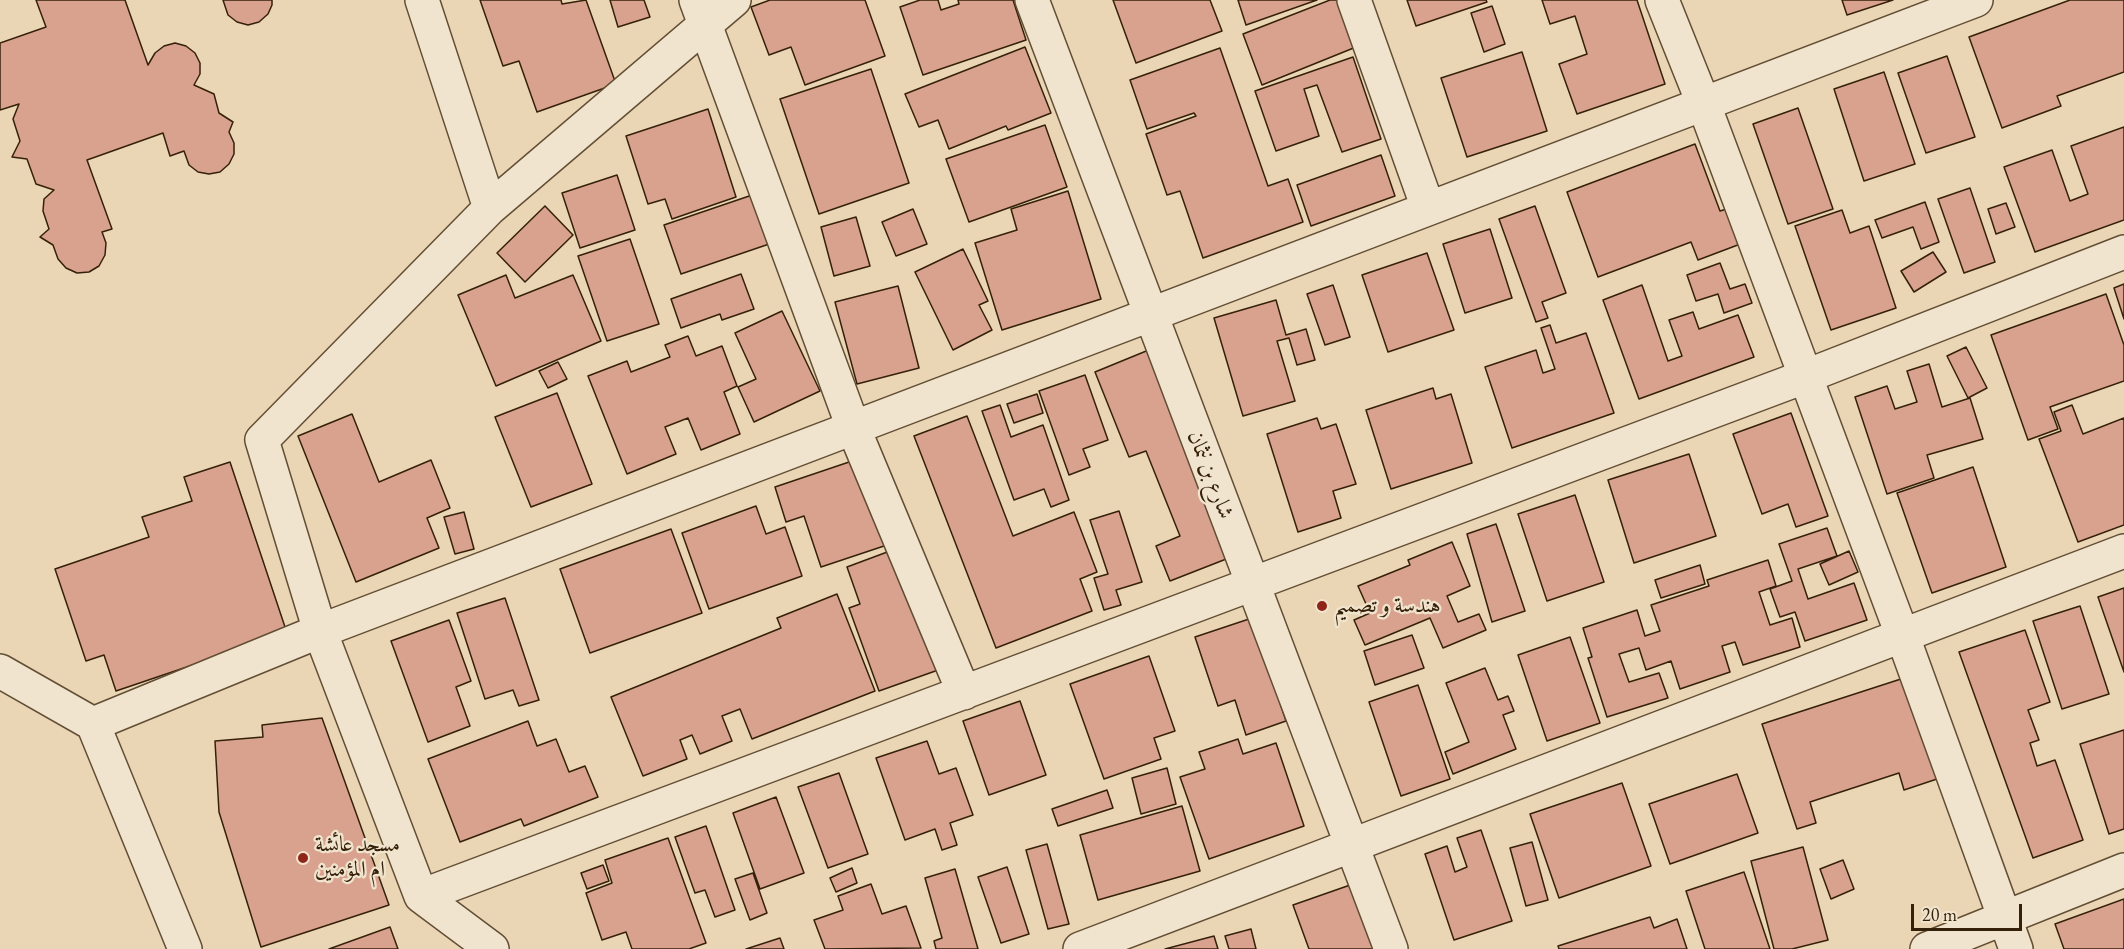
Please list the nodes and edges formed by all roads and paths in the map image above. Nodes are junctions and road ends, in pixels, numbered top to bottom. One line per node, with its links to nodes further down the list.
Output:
1 (422, 0): 9 (street)
2 (735, 0): 7 (street)
3 (1032, 0): 12 (street, شارع بن نثمان)
4 (1354, 0): 10 (street)
5 (1662, 0): 8 (street)
6 (1976, 0): 8 (street)
7 (700, 13): 9 (street); 14 (street)
8 (1704, 105): 10 (street); 13 (street)
9 (490, 208): 17 (street)
10 (1428, 208): 12 (street)
11 (2124, 252): 13 (street)
12 (1149, 314): 14 (street); 16 (street, شارع بن نثمان)
13 (1804, 377): 16 (street); 18 (street)
14 (853, 427): 17 (street); 20 (street)
15 (2124, 551): 18 (street)
16 (1252, 584): 20 (street); 22 (street, شارع بن نثمان)
17 (320, 631): 21 (street); 24 (street)
18 (1903, 637): 22 (street); 25 (street)
19 (0, 671): 21 (street)
20 (964, 693): 24 (street)
21 (93, 724): 26 (street)
22 (1352, 846): 28 (street); 29 (street, شارع بن نثمان)
23 (2124, 870): 25 (street)
24 (421, 896): 27 (street)
25 (2006, 918): 30 (street); 31 (street)
26 (185, 949)
27 (492, 949)
28 (1080, 949)
29 (1391, 949)
30 (1927, 949)
31 (2016, 949)

